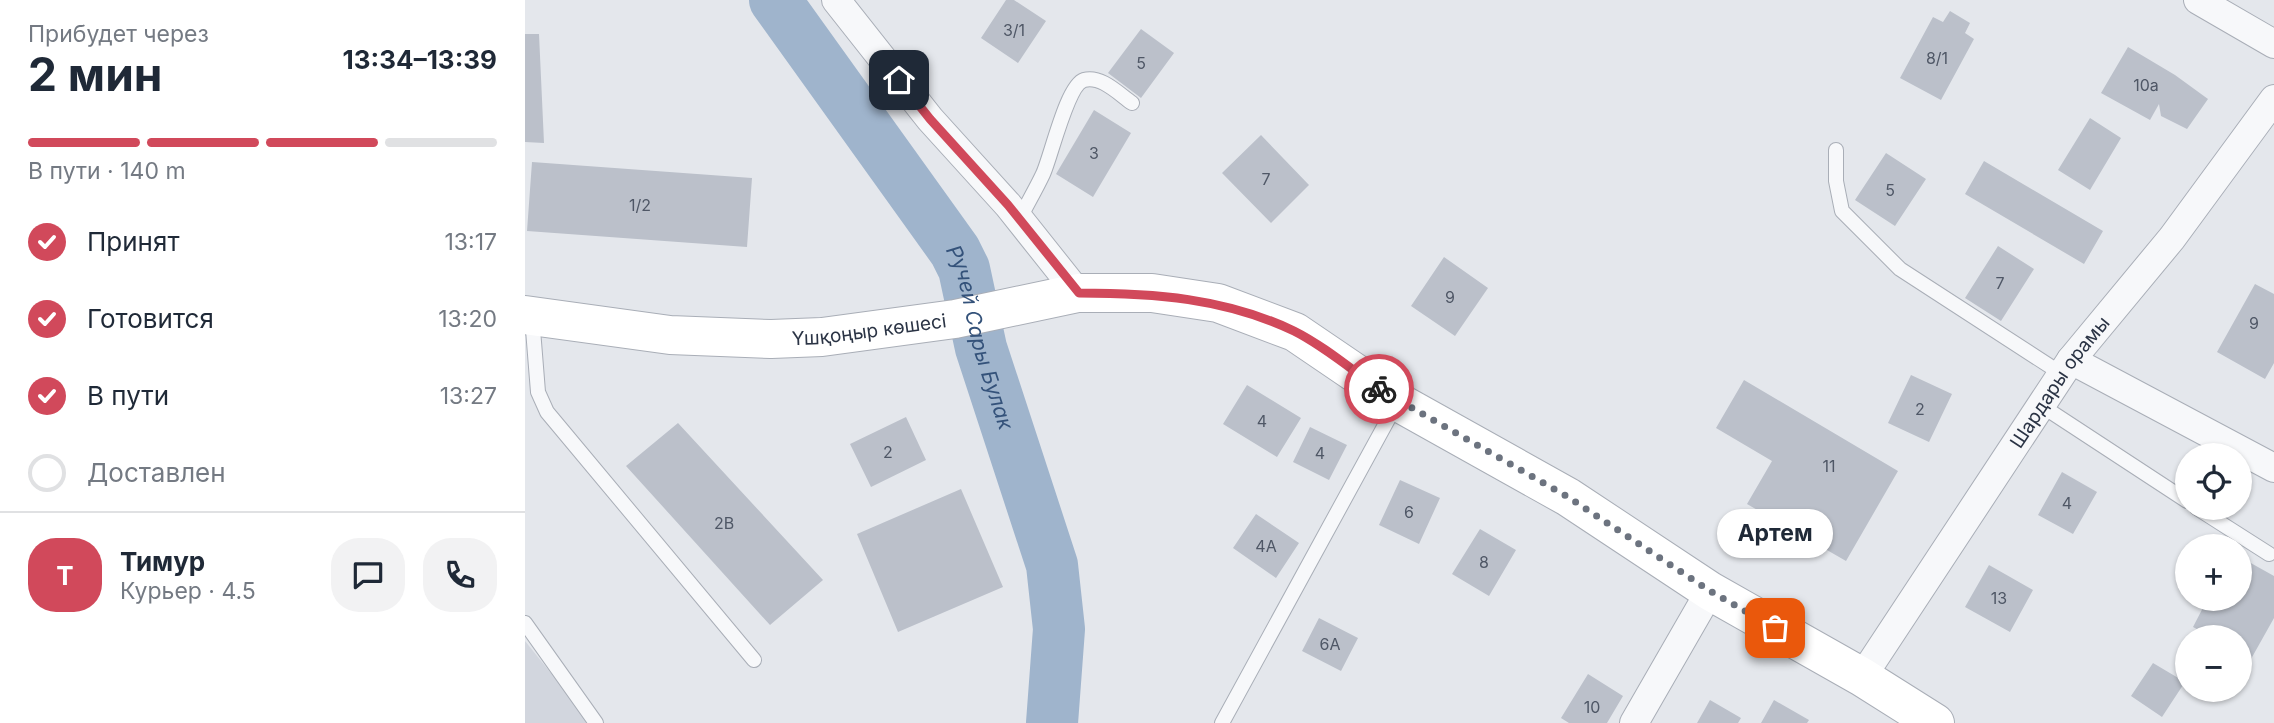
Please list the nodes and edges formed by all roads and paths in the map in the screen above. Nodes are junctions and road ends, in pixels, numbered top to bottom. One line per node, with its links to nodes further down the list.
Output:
1 (836, 0): 7 (street)
2 (2198, 0): 3 (street)
3 (2274, 44)
4 (2274, 99): 10 (street, Шардары орамы)
5 (1132, 103): 7 (lane)
6 (1836, 150): 10 (lane)
7 (1020, 218): 8 (street)
8 (1079, 293): 9 (main road, Үшқоңыр көшесі); 11 (main road, Үшқоңыр көшесі)
9 (528, 315): 19 (lane)
10 (2066, 367): 12 (street, Шардары орамы); 13 (street)
11 (1398, 402): 17 (main road, Үшқоңыр көшесі); 22 (lane)
12 (2042, 406): 14 (lane); 20 (street, Шардары орамы)
13 (2274, 468)
14 (2175, 493)
15 (2216, 520): 16 (lane)
16 (2269, 554)
17 (1710, 591): 20 (main road, Үшқоңыр көшесі); 23 (street)
18 (525, 623): 21 (lane)
19 (754, 660)
20 (1862, 677): 24 (main road, Үшқоңыр көшесі)
21 (596, 723)
22 (1222, 723)
23 (1634, 723)
24 (1935, 723)

